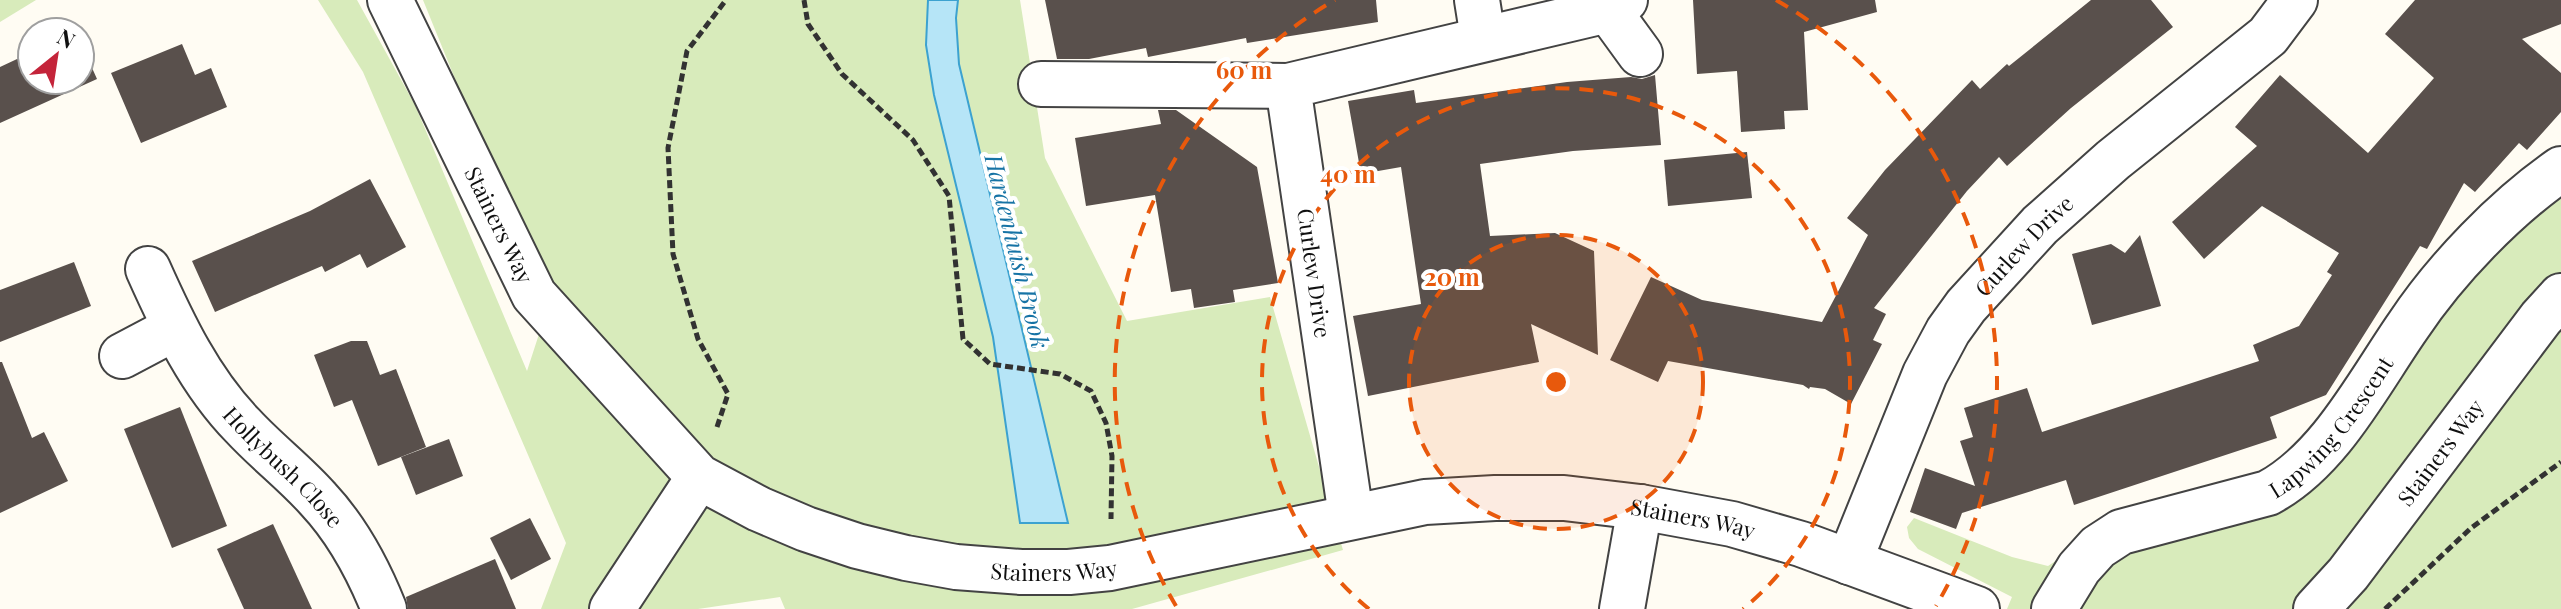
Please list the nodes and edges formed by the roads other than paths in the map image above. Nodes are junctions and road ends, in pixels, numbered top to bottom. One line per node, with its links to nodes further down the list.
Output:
1 (390, 0): 13 (street, Stainers Way)
2 (2295, 0): 16 (street, Curlew Drive)
3 (1617, 5): 4 (street); 5 (street)
4 (1480, 19): 7 (street)
5 (1640, 54)
6 (1041, 84): 7 (street)
7 (1288, 86): 15 (street, Curlew Drive)
8 (2561, 169): 21 (street, Lapwing Crescent)
9 (148, 269): 11 (street, Hollybush Close)
10 (2561, 296): 22 (street, Stainers Way)
11 (175, 328): 12 (street); 17 (street, Hollybush Close)
12 (122, 356)
13 (699, 477): 15 (street, Stainers Way); 18 (street)
14 (1640, 507): 15 (street, Stainers Way); 16 (street, Stainers Way); 19 (street)
15 (1351, 516)
16 (1849, 562): 20 (street, Stainers Way)
17 (384, 609)
18 (612, 609)
19 (1622, 609)
20 (1977, 609)
21 (2054, 609)
22 (2316, 609)

